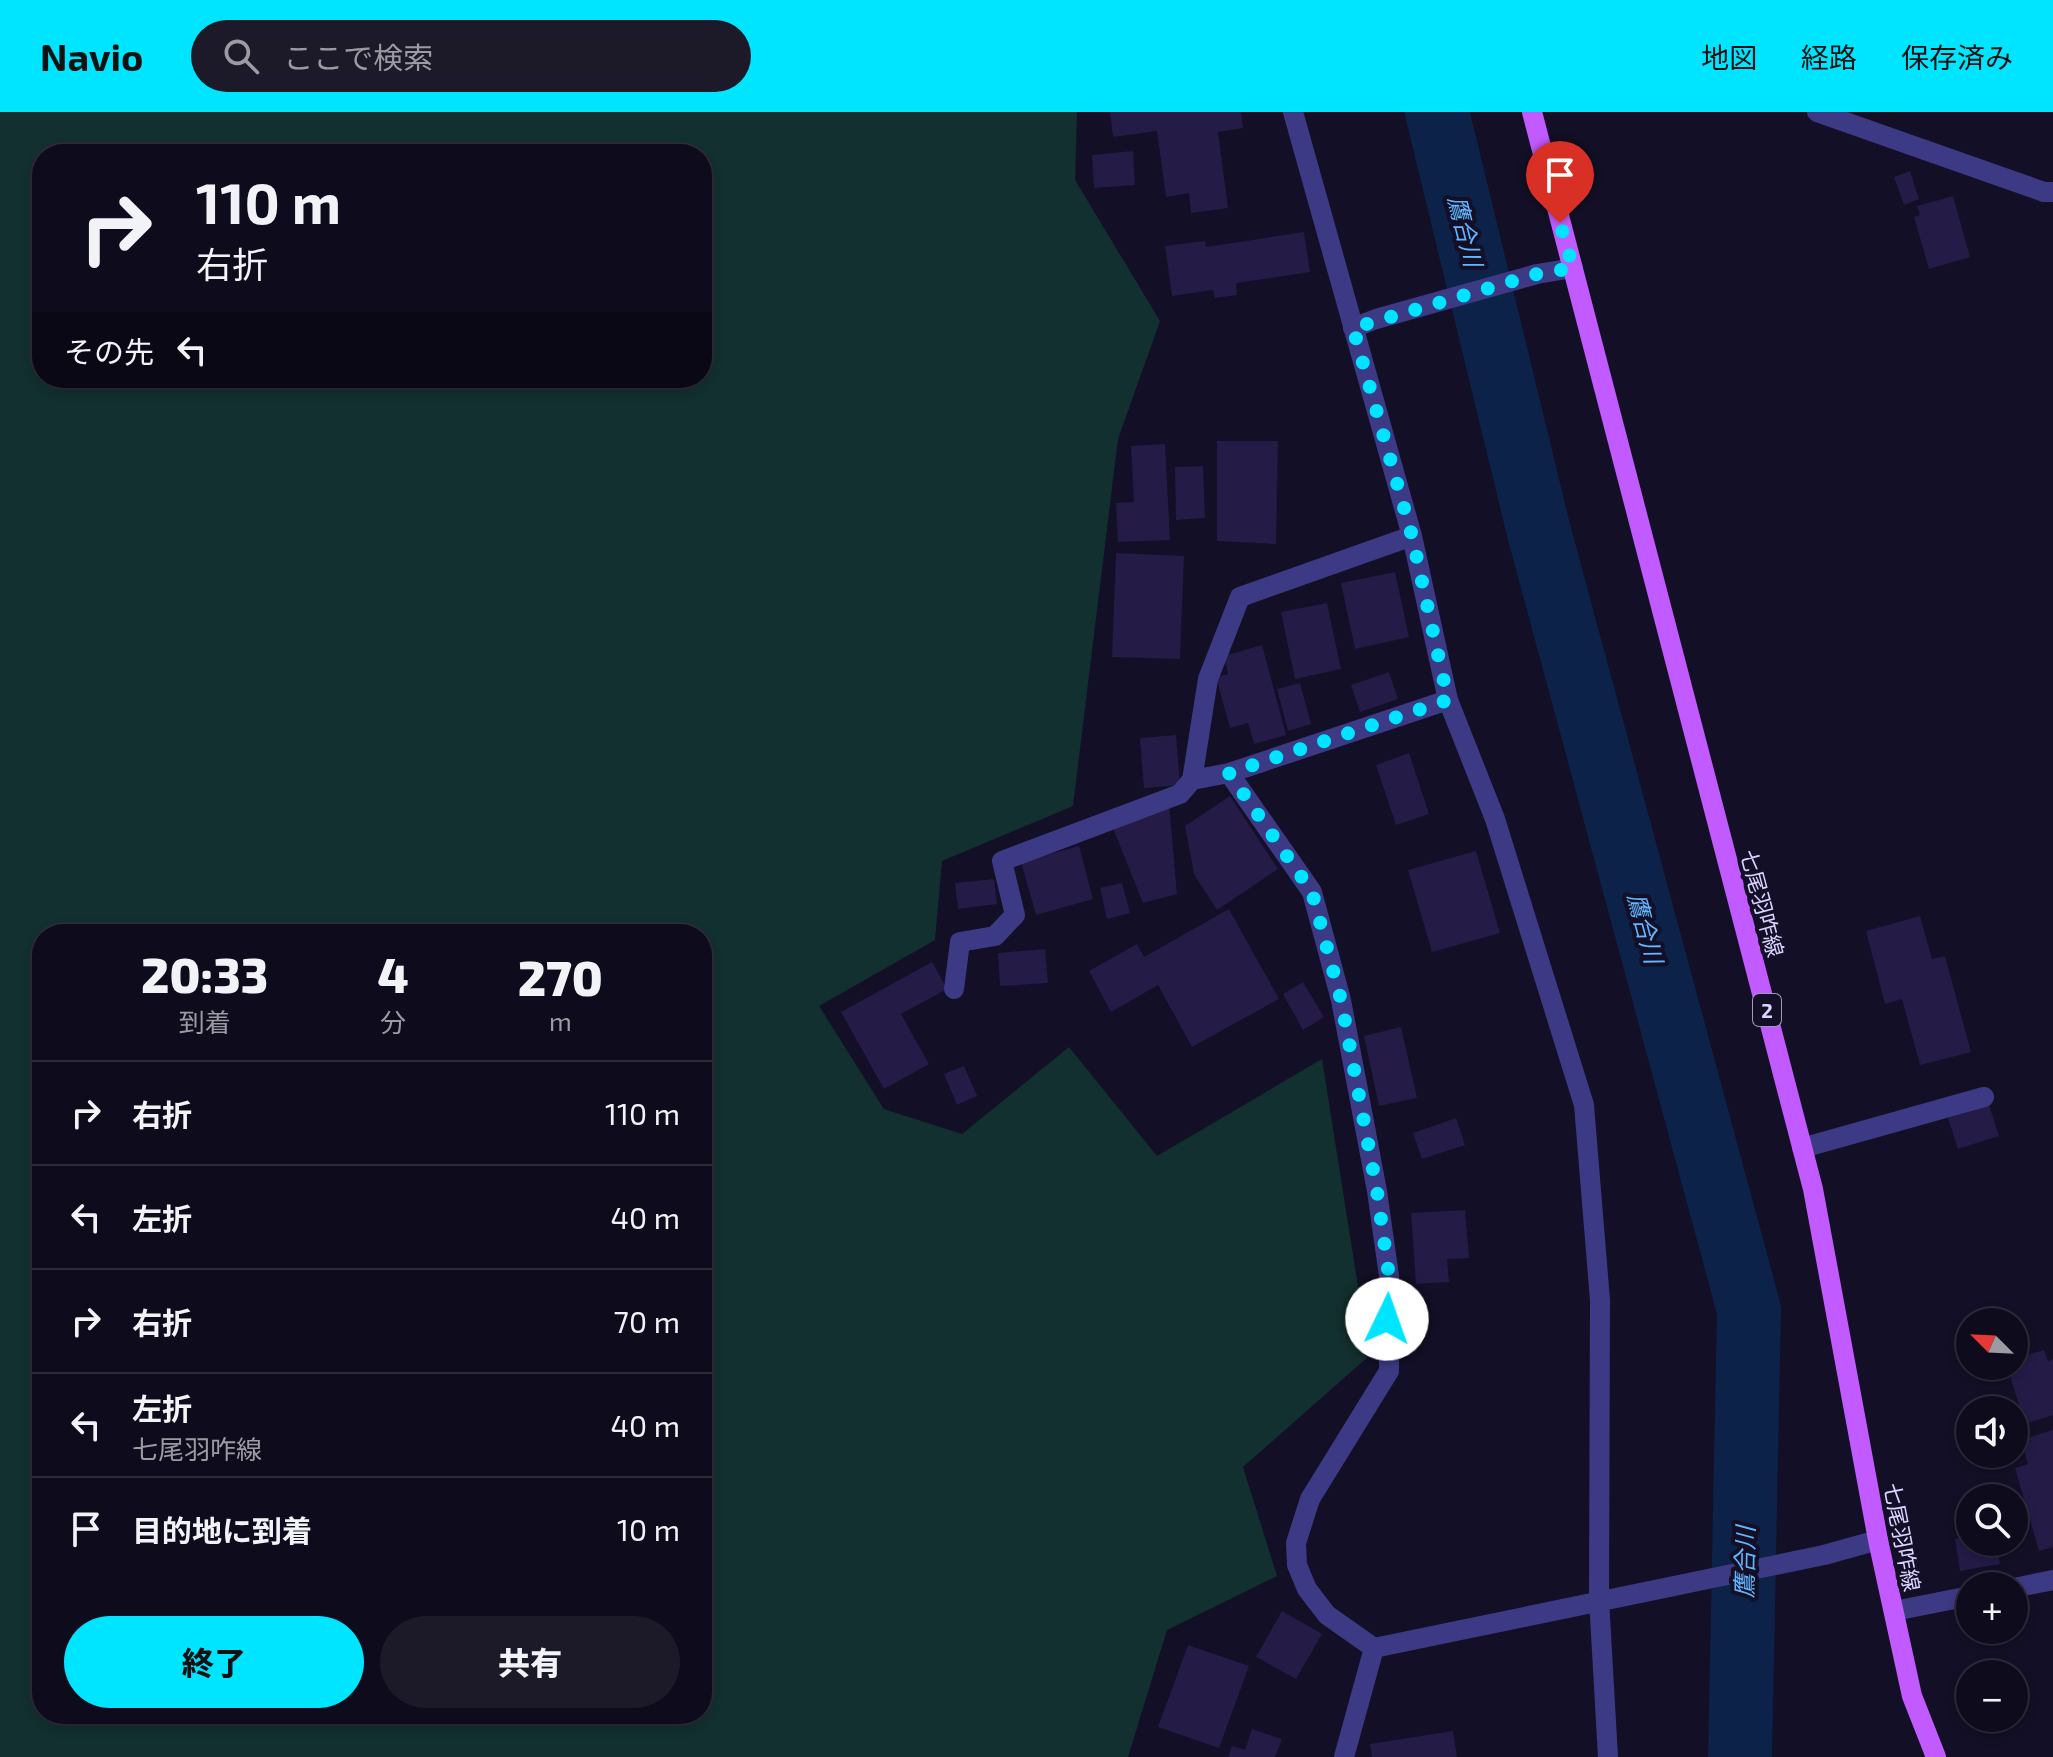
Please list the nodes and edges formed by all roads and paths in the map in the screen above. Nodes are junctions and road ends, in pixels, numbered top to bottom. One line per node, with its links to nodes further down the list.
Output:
1 (1293, 112): 6 (street)
2 (1532, 112): 5 (main road, 七尾羽咋線 / 2)
3 (1817, 112): 4 (street)
4 (2053, 192)
5 (1573, 268): 6 (street); 13 (main road, 七尾羽咋線 / 2)
6 (1353, 328): 7 (street)
7 (1412, 536): 8 (street); 10 (street)
8 (1448, 700): 9 (street); 17 (street)
9 (1229, 773): 10 (street); 20 (street)
10 (1192, 780): 11 (street)
11 (954, 989)
12 (1984, 1097): 13 (street)
13 (1802, 1148): 14 (main road, 七尾羽咋線 / 2)
14 (1878, 1540): 17 (street); 19 (main road, 七尾羽咋線 / 2)
15 (2053, 1580): 16 (street)
16 (2028, 1585)
17 (1599, 1599): 20 (street); 22 (street)
18 (1956, 1599): 19 (street)
19 (1894, 1611): 23 (main road, 七尾羽咋線 / 2)
20 (1374, 1648): 21 (street)
21 (1344, 1757)
22 (1608, 1757)
23 (1936, 1757)

